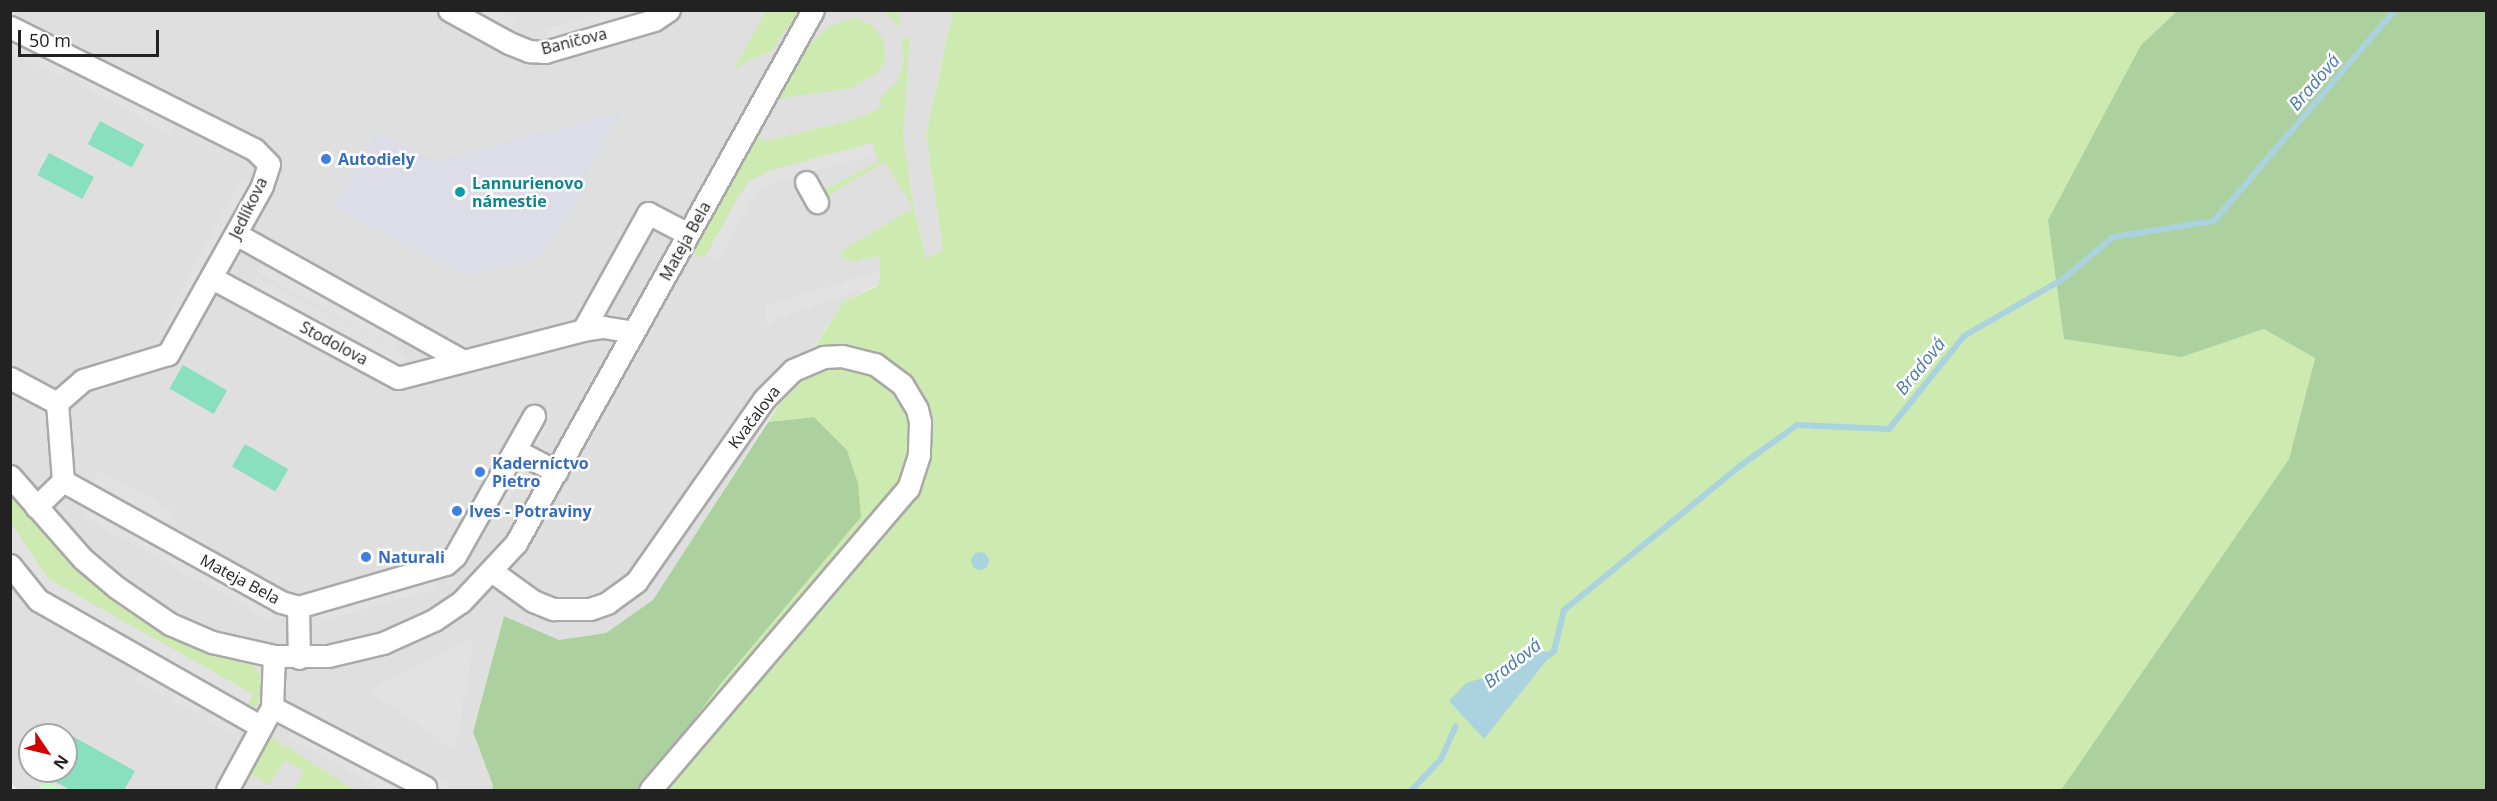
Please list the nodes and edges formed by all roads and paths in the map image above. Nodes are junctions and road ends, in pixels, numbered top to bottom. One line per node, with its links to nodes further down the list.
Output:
1 (449, 10): 2 (street, Baničova)
2 (669, 10)
3 (813, 10): 8 (street, Mateja Bela)
4 (10, 27): 7 (street, Jedlíkova)
5 (806, 182): 6 (street)
6 (817, 202)
7 (236, 234): 9 (street, Jedlíkova); 12 (street)
8 (688, 234): 10 (street); 11 (street, Mateja Bela)
9 (213, 278): 12 (street, Stodolova); 14 (street, Jedlíkova)
10 (583, 330): 11 (street, Stodolova); 12 (street, Stodolova)
11 (634, 332): 17 (street, Mateja Bela)
12 (461, 360)
13 (10, 378): 14 (street)
14 (57, 403): 19 (street)
15 (534, 416): 16 (street, Mateja Bela)
16 (516, 450): 17 (street); 23 (street, Mateja Bela)
17 (557, 472): 22 (street, Mateja Bela)
18 (10, 476): 20 (street, Mateja Bela)
19 (63, 481): 20 (street); 23 (street, Mateja Bela)
20 (36, 507): 24 (street, Mateja Bela)
21 (10, 565): 27 (street)
22 (493, 572): 25 (street, Mateja Bela); 30 (street, Kvačalova)
23 (298, 607): 25 (street)
24 (274, 656): 25 (street, Mateja Bela); 26 (street)
25 (299, 657)
26 (272, 707): 27 (street); 28 (street)
27 (260, 726): 29 (street)
28 (425, 787)
29 (227, 790)
30 (650, 790)

